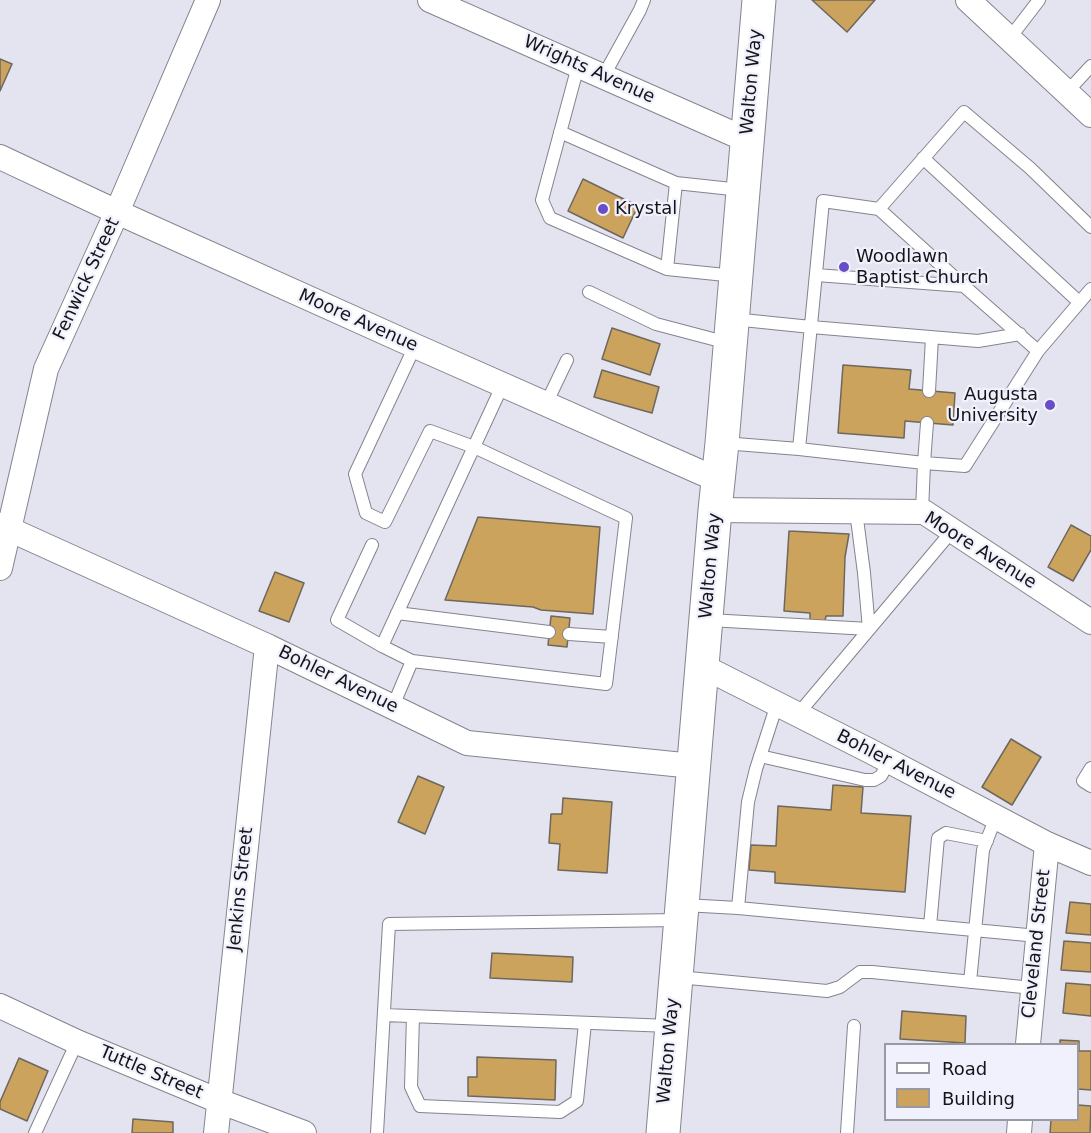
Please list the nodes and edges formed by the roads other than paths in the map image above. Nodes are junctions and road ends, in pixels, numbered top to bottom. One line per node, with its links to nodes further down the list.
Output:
1 (208, 0): 20 (street, Fenwick Street)
2 (430, 0): 8 (street, Wrights Avenue)
3 (644, 0): 10 (lane)
4 (759, 0): 14 (main road, Walton Way)
5 (968, 0): 7 (street)
6 (1039, 0): 7 (lane)
7 (1009, 39): 11 (street)
8 (578, 66): 10 (street, Wrights Avenue); 13 (lane)
9 (1091, 66): 11 (lane)
10 (603, 77): 14 (street, Wrights Avenue)
11 (1067, 92): 12 (street)
12 (1091, 114)
13 (560, 132): 17 (lane); 22 (lane)
14 (747, 140): 18 (main road, Walton Way)
15 (0, 157): 20 (street, Moore Avenue)
16 (924, 158): 19 (lane); 21 (lane); 28 (lane)
17 (676, 183): 18 (lane); 22 (lane)
18 (742, 191): 24 (main road, Walton Way)
19 (879, 208): 23 (lane); 25 (lane)
20 (117, 212): 33 (street, Moore Avenue); 47 (street, Fenwick Street)
21 (1091, 227)
22 (667, 269): 24 (lane)
23 (816, 275): 25 (lane); 29 (lane)
24 (735, 276): 30 (main road, Walton Way)
25 (964, 286): 31 (lane)
26 (1091, 290): 28 (lane)
27 (589, 292): 30 (lane)
28 (1079, 302): 34 (lane)
29 (811, 327): 30 (lane); 32 (lane); 42 (lane)
30 (731, 331): 40 (main road, Walton Way)
31 (1020, 334): 32 (lane); 34 (lane)
32 (932, 338): 37 (lane)
33 (415, 346): 36 (street, Moore Avenue); 41 (lane)
34 (1038, 351): 43 (lane)
35 (567, 360): 38 (lane)
36 (503, 384): 38 (street, Moore Avenue); 41 (lane)
37 (929, 391)
38 (546, 404): 44 (street, Moore Avenue)
39 (927, 423): 43 (lane)
40 (722, 443): 42 (lane); 44 (main road, Walton Way)
41 (474, 447): 51 (lane); 57 (lane)
42 (799, 449): 43 (lane)
43 (924, 464): 46 (lane)
44 (717, 495): 45 (street, Moore Avenue); 52 (main road, Walton Way)
45 (856, 511): 46 (street, Moore Avenue); 54 (lane)
46 (922, 512): 48 (street, Moore Avenue)
47 (4, 527): 50 (street, Fenwick Street); 58 (street, Bohler Avenue)
48 (952, 531): 53 (street, Moore Avenue); 54 (lane)
49 (372, 545): 59 (lane)
50 (0, 568)
51 (398, 613): 55 (lane); 59 (lane)
52 (706, 620): 54 (lane); 61 (main road, Walton Way)
53 (1091, 622)
54 (869, 629): 63 (lane)
55 (549, 632)
56 (568, 634): 57 (lane)
57 (612, 637): 60 (lane)
58 (267, 646): 62 (street, Bohler Avenue); 89 (street, Jenkins Street)
59 (382, 646): 60 (lane)
60 (412, 661): 62 (lane)
61 (702, 666): 63 (street, Bohler Avenue); 66 (main road, Walton Way)
62 (393, 706): 66 (street, Bohler Avenue)
63 (787, 709): 64 (lane); 65 (street, Bohler Avenue)
64 (760, 756): 65 (lane); 73 (lane)
65 (889, 761): 69 (street, Bohler Avenue)
66 (693, 766): 74 (main road, Walton Way)
67 (1091, 768): 68 (lane)
68 (1091, 786)
69 (996, 817): 70 (lane); 71 (street, Bohler Avenue)
70 (987, 841): 75 (lane); 76 (lane)
71 (1047, 844): 72 (street, Bohler Avenue); 77 (street, Cleveland Street)
72 (1091, 863)
73 (738, 908): 74 (lane); 75 (lane)
74 (681, 912): 78 (main road, Walton Way); 82 (lane)
75 (930, 926): 76 (lane)
76 (975, 930): 77 (lane); 79 (lane)
77 (1038, 936): 80 (street, Cleveland Street)
78 (676, 977): 79 (lane); 85 (main road, Walton Way)
79 (970, 982): 80 (lane)
80 (1033, 988): 88 (street, Cleveland Street)
81 (0, 1006): 87 (street, Tuttle Street)
82 (384, 1015): 83 (lane); 93 (lane)
83 (413, 1016): 84 (lane); 84 (lane)
84 (585, 1023): 85 (lane)
85 (672, 1026): 94 (main road, Walton Way)
86 (854, 1026): 95 (lane)
87 (77, 1042): 89 (street, Tuttle Street); 90 (lane)
88 (1028, 1043)
89 (219, 1101): 91 (street, Jenkins Street); 92 (street, Tuttle Street)
90 (35, 1133)
91 (216, 1133)
92 (304, 1133)
93 (377, 1133)
94 (663, 1133)
95 (847, 1133)

